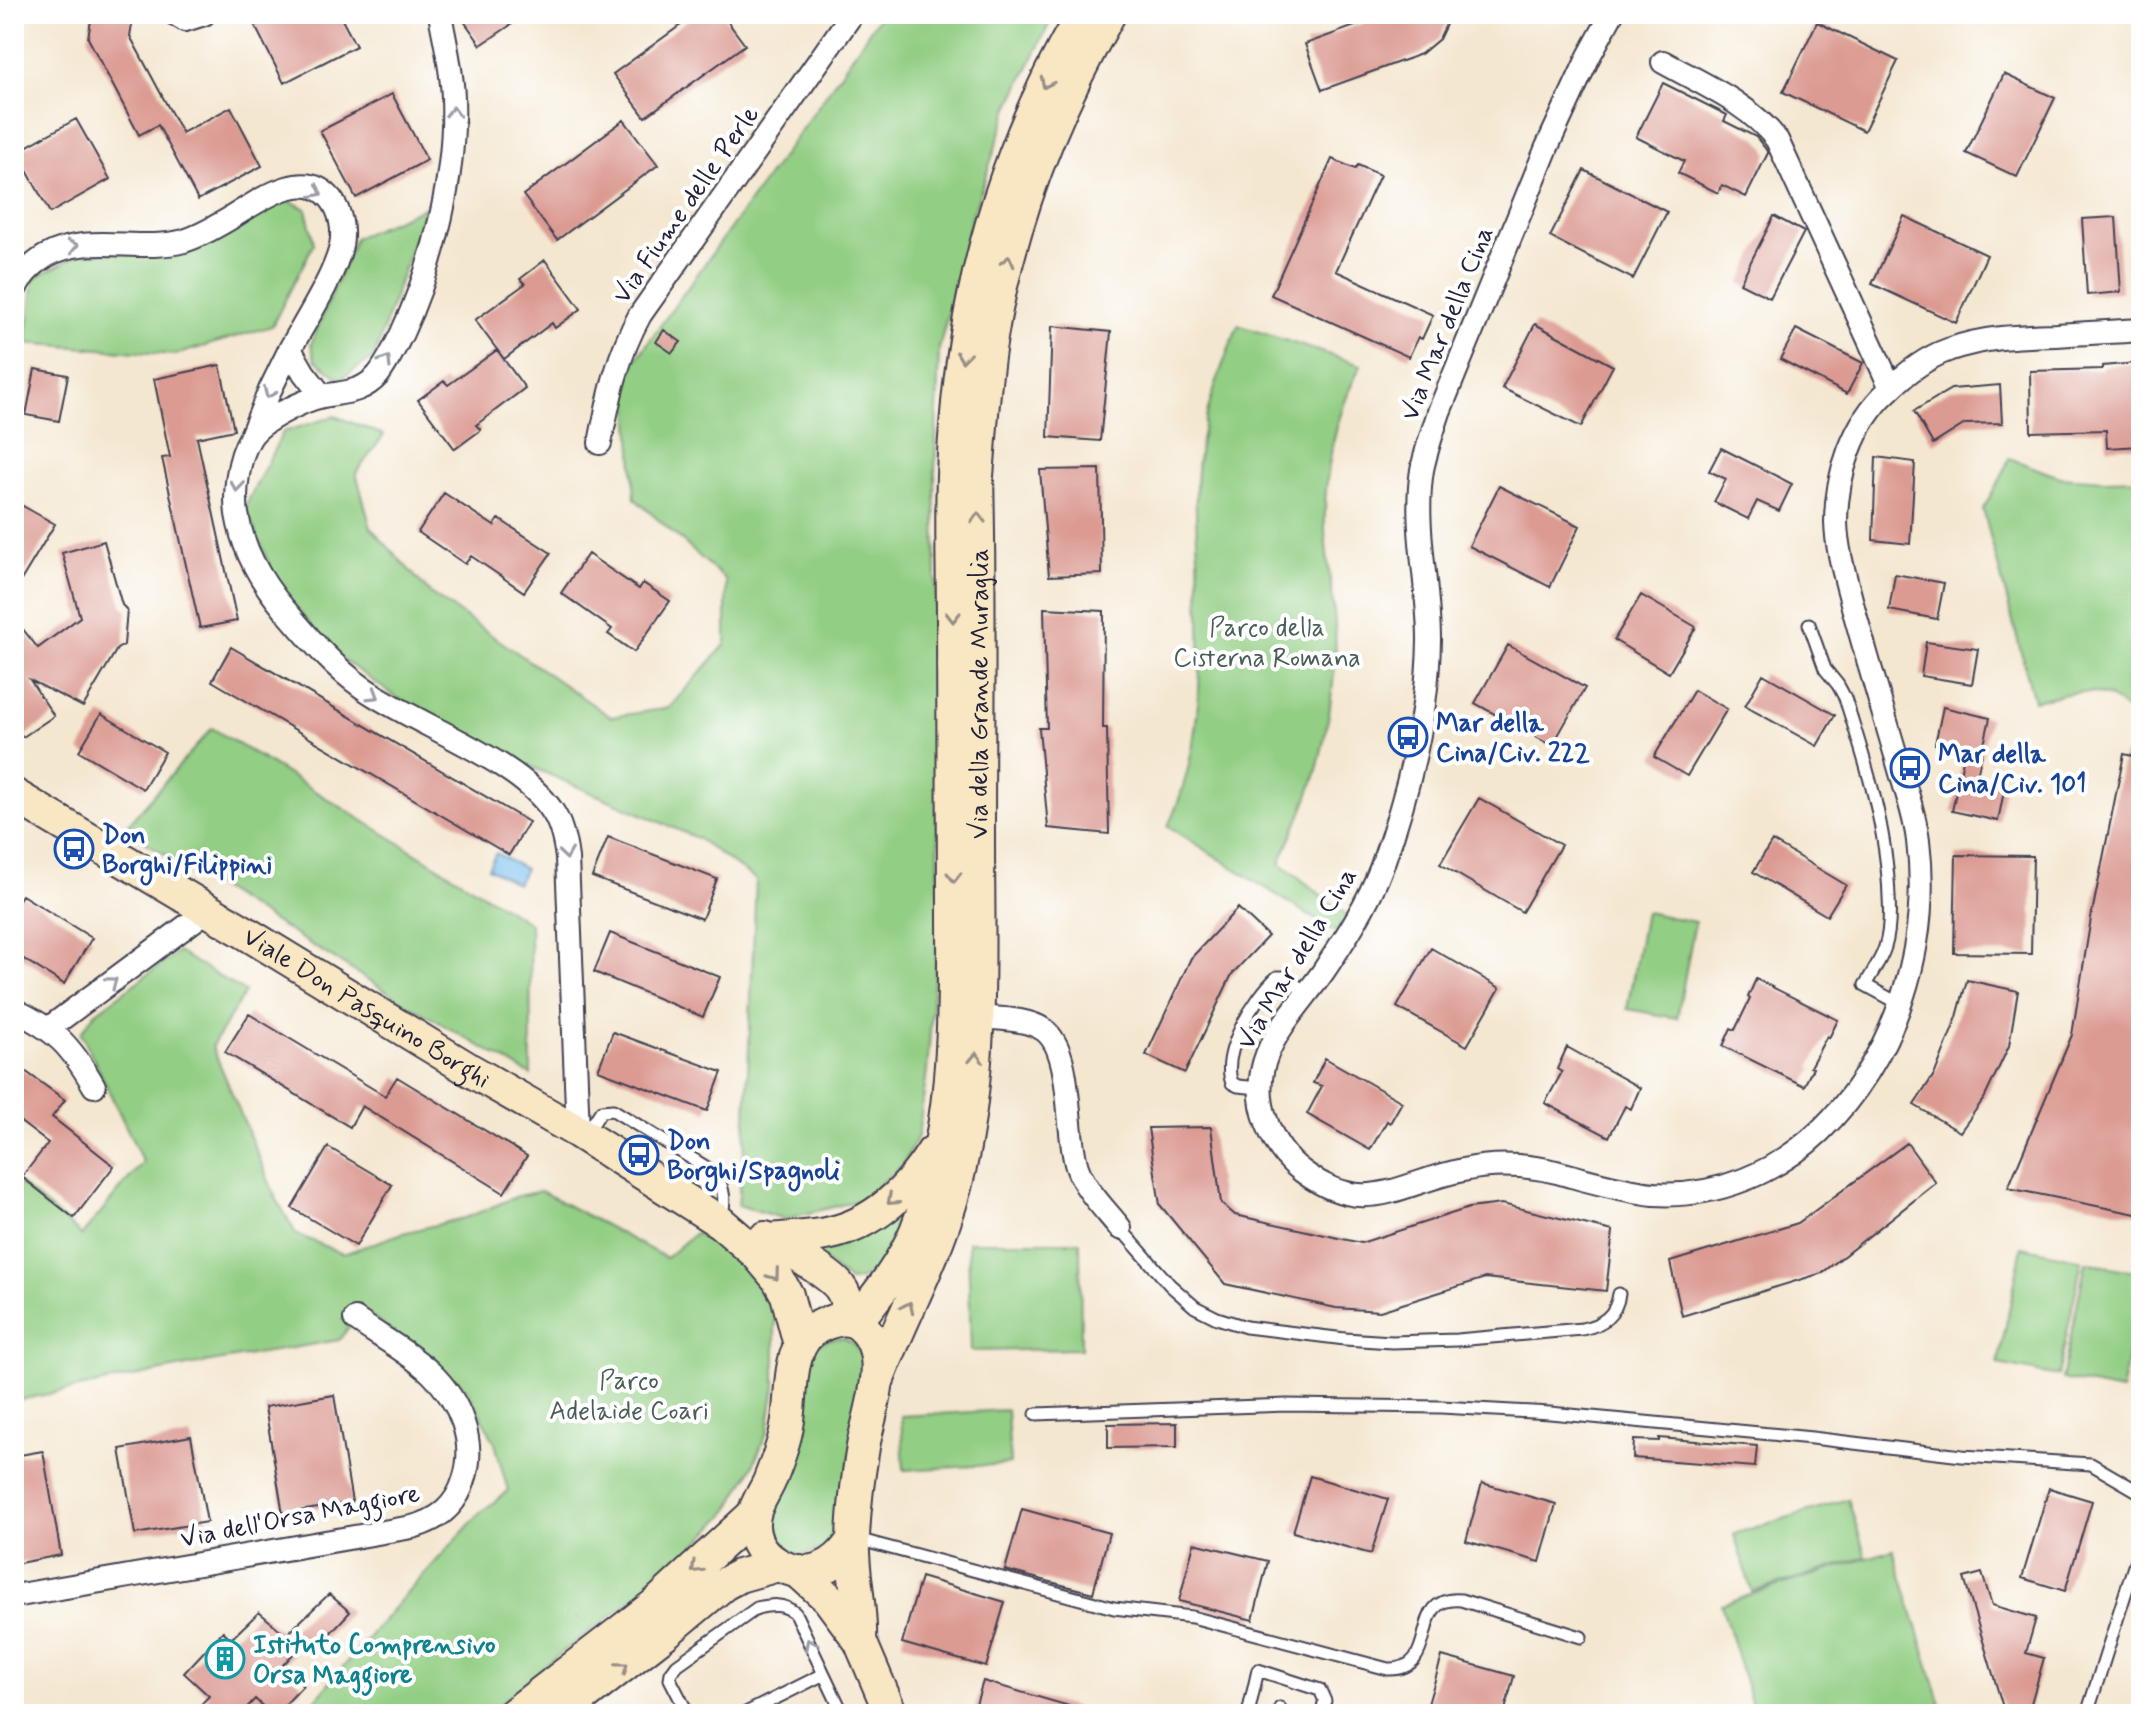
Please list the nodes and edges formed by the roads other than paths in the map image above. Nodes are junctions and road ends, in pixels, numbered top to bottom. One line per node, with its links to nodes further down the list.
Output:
1 (175, 14): 2 (street)
2 (204, 14)
3 (440, 14): 13 (street, one-way to 3)
4 (852, 14): 15 (street, Via Fiume delle Perle)
5 (1083, 14): 27 (street, Via della Grande Muraglia, one-way to 27)
6 (1109, 14): 22 (street, Via della Grande Muraglia, one-way to 6)
7 (1612, 14): 19 (street, Via Mar della Cina)
8 (1663, 62): 12 (street)
9 (14, 291): 11 (street, one-way to 11)
10 (2141, 330): 12 (street, Via Mar della Cina)
11 (290, 349): 13 (street); 14 (street, one-way to 14)
12 (1891, 388): 20 (street, Via Mar della Cina)
13 (322, 396): 14 (street)
14 (250, 437): 26 (street, one-way to 26)
15 (600, 443)
16 (1809, 624): 20 (lane)
17 (14, 795): 18 (street, Viale Don Pasquino Borghi)
18 (208, 910): 23 (street, one-way to 18); 26 (street, Viale Don Pasquino Borghi)
19 (1307, 993): 25 (street, Via Mar della Cina); 25 (lane)
20 (1900, 1004): 25 (street, Via Mar della Cina)
21 (14, 1010): 23 (street)
22 (978, 1017): 29 (street); 35 (street, Via della Grande Muraglia, one-way to 22)
23 (49, 1028): 24 (street)
24 (94, 1086)
25 (1259, 1088)
26 (578, 1132): 28 (street, Viale Don Pasquino Borghi)
27 (941, 1140): 30 (street, one-way to 30); 33 (street, Via della Grande Muraglia)
28 (720, 1222): 30 (street, Viale Don Pasquino Borghi); 34 (street, Viale Don Pasquino Borghi, one-way to 34)
29 (1120, 1228): 31 (lane)
30 (770, 1240): 33 (street, Viale Don Pasquino Borghi)
31 (1619, 1294)
32 (355, 1319): 42 (street, Via dell'Orsa Maggiore)
33 (855, 1321): 34 (street); 35 (street, Viale Don Pasquino Borghi)
34 (800, 1345): 38 (street)
35 (878, 1379): 39 (street)
36 (1036, 1414): 37 (lane)
37 (2141, 1493)
38 (753, 1515): 41 (street); 46 (street, one-way to 46)
39 (852, 1540): 41 (street); 43 (lane); 44 (street)
40 (2141, 1544): 54 (lane)
41 (788, 1568): 44 (street); 47 (street, one-way to 41)
42 (14, 1596)
43 (1581, 1637)
44 (860, 1641): 51 (street)
45 (824, 1674): 48 (lane, one-way to 48); 49 (lane); 50 (lane)
46 (514, 1714)
47 (561, 1714)
48 (688, 1714)
49 (744, 1714)
50 (843, 1714)
51 (891, 1714)
52 (1248, 1714): 53 (lane)
53 (1321, 1714)
54 (2087, 1714)

